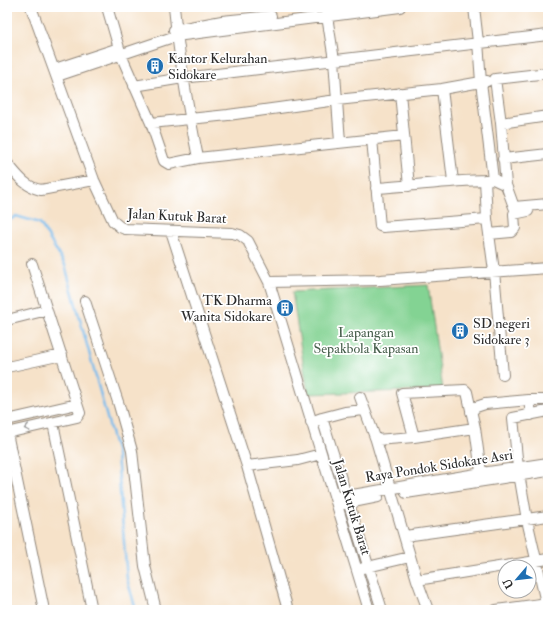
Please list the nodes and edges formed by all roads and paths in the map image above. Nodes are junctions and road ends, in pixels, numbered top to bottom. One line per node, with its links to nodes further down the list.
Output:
1 (31, 7): 14 (street, Jalan Kutuk Barat)
2 (107, 7): 12 (street)
3 (174, 7): 9 (street)
4 (351, 7): 7 (street)
5 (400, 7): 7 (street)
6 (474, 7): 11 (street)
7 (327, 14): 8 (street); 13 (street)
8 (264, 16): 9 (street)
9 (176, 33): 12 (street); 16 (street)
10 (548, 34): 11 (street)
11 (478, 42): 13 (street); 18 (street)
12 (120, 52): 14 (street); 19 (street)
13 (334, 60): 16 (street); 22 (street)
14 (56, 73): 34 (street, Jalan Kutuk Barat)
15 (548, 73): 17 (street)
16 (183, 78): 19 (street); 24 (street)
17 (495, 79): 18 (street); 26 (street)
18 (481, 82): 20 (street); 35 (street)
19 (134, 86): 25 (street)
20 (442, 89): 21 (street); 36 (street)
21 (400, 93): 22 (street); 27 (street)
22 (337, 100): 24 (street); 29 (street)
23 (548, 116): 26 (street)
24 (190, 118): 25 (street); 31 (street)
25 (152, 123): 31 (street)
26 (501, 123): 32 (street)
27 (404, 136): 28 (street); 38 (street)
28 (372, 139): 29 (street); 39 (street)
29 (340, 142): 31 (street)
30 (548, 154): 32 (street)
31 (198, 158)
32 (503, 159): 37 (street)
33 (7, 163): 34 (street)
34 (94, 180): 44 (street, Jalan Kutuk Barat)
35 (489, 180): 36 (street); 37 (street); 43 (street)
36 (453, 181): 38 (street)
37 (506, 185): 42 (street)
38 (409, 186): 39 (street)
39 (376, 188): 43 (street)
40 (548, 204): 42 (street)
41 (548, 209): 42 (street)
42 (514, 211): 45 (street)
43 (487, 219): 45 (street)
44 (171, 231): 49 (street, Jalan Kutuk Barat); 76 (street)
45 (489, 234): 48 (street)
46 (32, 264): 51 (street)
47 (548, 268): 48 (street)
48 (494, 271): 49 (street); 55 (street)
49 (269, 282): 68 (street, Jalan Kutuk Barat)
50 (85, 301): 97 (street)
51 (47, 310): 52 (street); 53 (street)
52 (7, 320)
53 (62, 355): 54 (street); 60 (street)
54 (7, 367)
55 (503, 375)
56 (360, 397): 61 (street)
57 (529, 400): 58 (street); 59 (street); 64 (street)
58 (548, 400)
59 (510, 401): 63 (street); 66 (street)
60 (77, 404): 67 (street); 69 (street)
61 (364, 410): 65 (street); 73 (street)
62 (548, 411): 64 (street)
63 (471, 412): 70 (street); 72 (street)
64 (531, 415): 66 (street)
65 (322, 418): 68 (street); 81 (street)
66 (513, 418): 78 (street)
67 (7, 420)
68 (311, 422): 74 (street, Jalan Kutuk Barat)
69 (53, 423): 71 (street, one-way to 71); 96 (street)
70 (475, 428): 72 (street); 79 (street)
71 (7, 433): 95 (street)
72 (414, 437): 73 (street)
73 (376, 440): 80 (street)
74 (322, 454): 76 (street); 82 (street, Jalan Kutuk Barat)
75 (548, 463): 78 (street, Raya Pondok Sidokare Asri)
76 (247, 466): 98 (street)
77 (548, 471): 78 (street, Raya Pondok Sidokare Asri)
78 (519, 472): 79 (street, Raya Pondok Sidokare Asri); 84 (street)
79 (482, 476): 80 (street, Raya Pondok Sidokare Asri)
80 (390, 492): 81 (street, Raya Pondok Sidokare Asri); 85 (street)
81 (347, 499): 82 (street, Raya Pondok Sidokare Asri); 90 (street)
82 (336, 501): 92 (street, Jalan Kutuk Barat)
83 (548, 516): 84 (street)
84 (527, 520): 85 (street); 87 (street)
85 (405, 536): 86 (street)
86 (410, 557): 90 (street); 93 (street)
87 (537, 559)
88 (548, 559): 89 (street)
89 (537, 560): 94 (street)
90 (369, 566): 92 (street); 100 (street)
91 (497, 567): 93 (street)
92 (357, 569): 99 (street, Jalan Kutuk Barat)
93 (417, 580): 101 (street)
94 (547, 603): 102 (street)
95 (44, 610)
96 (92, 610)
97 (156, 610)
98 (288, 610)
99 (369, 610)
100 (382, 610)
101 (428, 610)
102 (496, 610)

